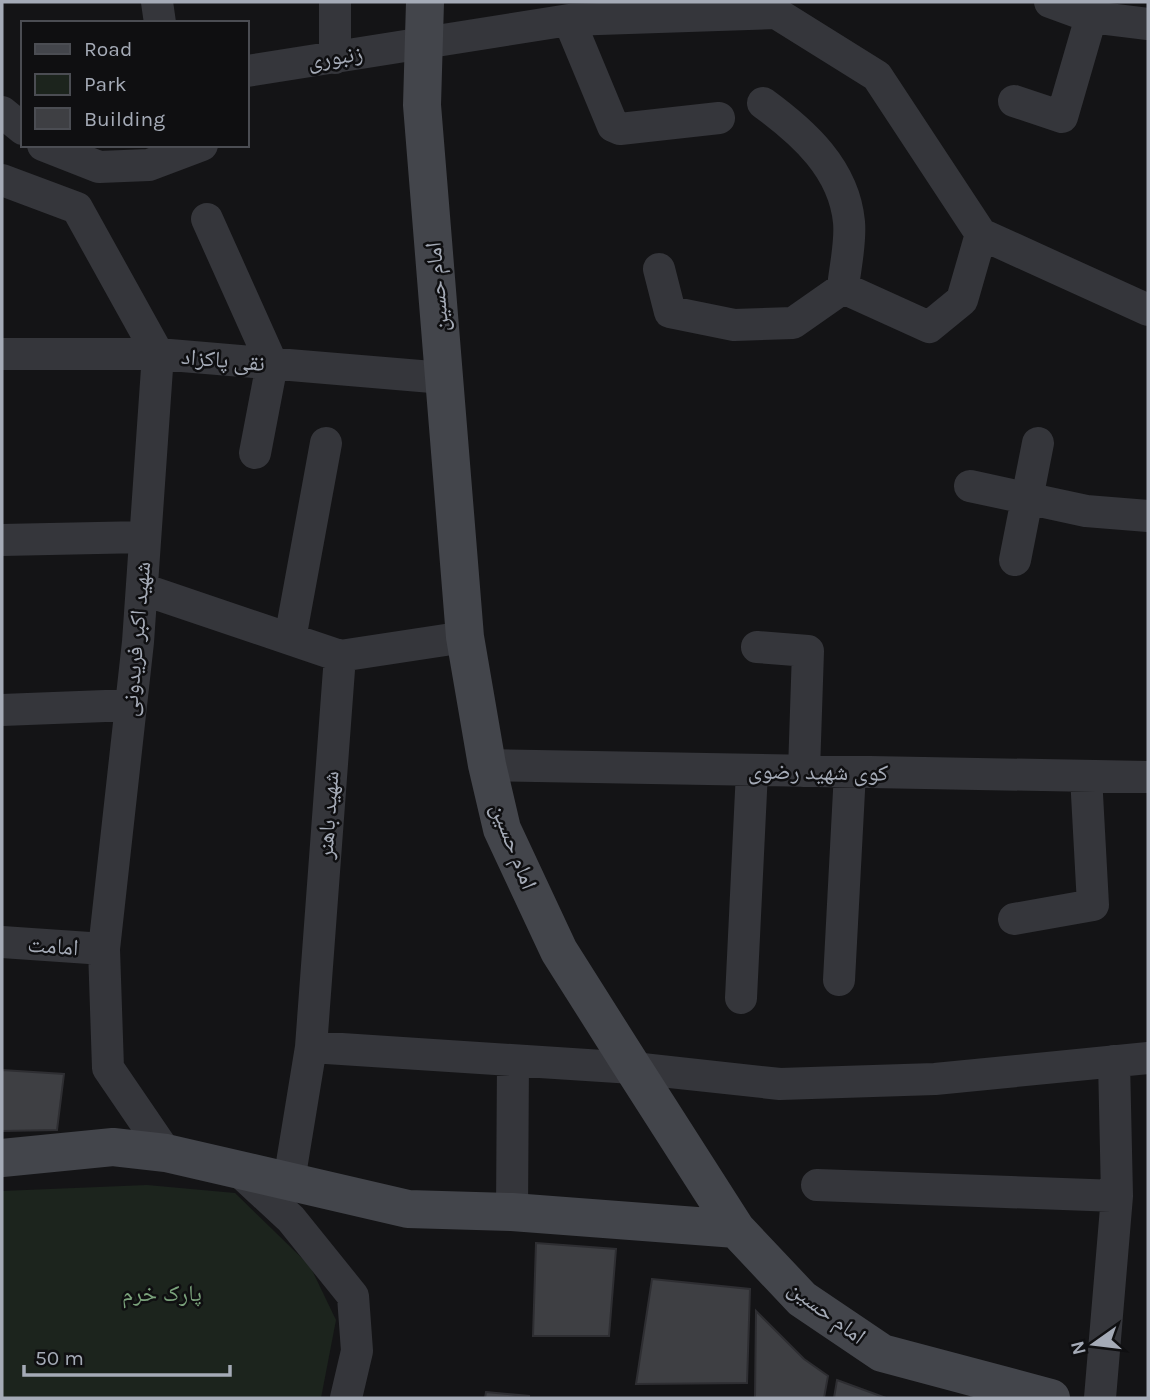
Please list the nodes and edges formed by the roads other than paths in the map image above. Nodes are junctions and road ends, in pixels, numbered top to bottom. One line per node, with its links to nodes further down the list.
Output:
1 (156, 2): 8 (street)
2 (335, 2): 11 (street)
3 (425, 2): 10 (main road, امام حسین)
4 (1050, 2): 6 (street)
5 (779, 7): 7 (street, زنبوری); 24 (street)
6 (1091, 17): 9 (street); 15 (street)
7 (569, 20): 10 (street, زنبوری); 18 (street)
8 (160, 21)
9 (1148, 24)
10 (424, 41): 11 (street, زنبوری); 31 (main road, امام حسین)
11 (335, 58): 12 (street, زنبوری)
12 (248, 71)
13 (21, 98): 14 (street)
14 (2, 100)
15 (1014, 102)
16 (763, 103): 26 (street)
17 (2, 112): 19 (street)
18 (719, 118)
19 (21, 127)
20 (48, 147): 21 (street)
21 (197, 147)
22 (2, 180): 29 (street)
23 (207, 219): 30 (street)
24 (981, 234): 26 (street); 27 (street)
25 (659, 269): 26 (street)
26 (843, 288)
27 (1148, 310)
28 (2, 354): 29 (street, نقی پاکزاد)
29 (158, 354): 30 (street, نقی پاکزاد); 38 (street, شهید اکبر فریدونی)
30 (272, 363): 31 (street, نقی پاکزاد); 34 (street)
31 (444, 378): 42 (main road, امام حسین)
32 (326, 443): 43 (street)
33 (1038, 443): 36 (street)
34 (255, 453)
35 (970, 486): 36 (street)
36 (1028, 496): 37 (street); 40 (street)
37 (1148, 516)
38 (145, 537): 39 (street); 41 (street, شهید اکبر فریدونی)
39 (2, 540)
40 (1015, 560)
41 (142, 589): 43 (street); 46 (street, شهید اکبر فریدونی)
42 (465, 637): 45 (street); 48 (main road, امام حسین)
43 (290, 639): 45 (street)
44 (757, 647): 50 (street)
45 (340, 656): 59 (street, شهید باهنر)
46 (131, 705): 47 (street); 56 (street, شهید اکبر فریدونی)
47 (2, 710)
48 (487, 765): 49 (street, کوی شهید رضوی); 63 (main road, امام حسین)
49 (752, 771): 50 (street, کوی شهید رضوی); 58 (street)
50 (804, 771): 51 (street, کوی شهید رضوی)
51 (850, 772): 52 (street, کوی شهید رضوی); 57 (street)
52 (1086, 776): 53 (street, کوی شهید رضوی); 54 (street)
53 (1148, 777)
54 (1014, 919)
55 (2, 942): 56 (street, امامت)
56 (104, 949): 64 (street, شهید اکبر فریدونی)
57 (839, 980)
58 (741, 998)
59 (311, 1047): 61 (street); 67 (street, شهید باهنر)
60 (1148, 1058): 62 (street)
61 (513, 1061): 63 (street); 70 (street)
62 (1114, 1061): 63 (street); 69 (street)
63 (633, 1068): 71 (main road, امام حسین)
64 (166, 1153): 65 (main road); 66 (main road)
65 (2, 1158)
66 (237, 1169): 67 (main road); 72 (street)
67 (289, 1181): 70 (main road)
68 (817, 1185): 69 (street)
69 (1117, 1196): 74 (street)
70 (512, 1212): 71 (main road)
71 (736, 1229): 73 (main road, امام حسین)
72 (346, 1398)
73 (1051, 1398)
74 (1100, 1398)

